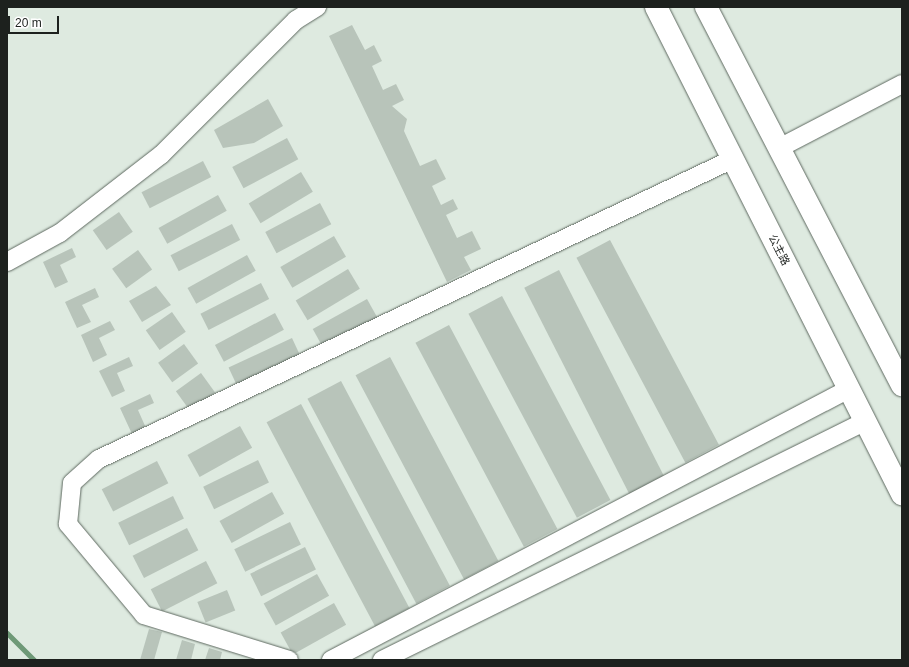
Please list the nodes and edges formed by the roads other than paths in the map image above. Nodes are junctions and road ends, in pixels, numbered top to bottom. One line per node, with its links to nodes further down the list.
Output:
1 (317, 7): 7 (street)
2 (656, 7): 6 (main road, 公主路)
3 (706, 7): 5 (main road)
4 (902, 84): 5 (street)
5 (779, 148): 8 (main road)
6 (733, 159): 9 (main road, 公主路); 12 (street)
7 (7, 262)
8 (902, 384)
9 (849, 389): 10 (main road, 公主路); 13 (street)
10 (866, 421): 11 (main road, 公主路); 14 (street)
11 (902, 494)
12 (289, 660)
13 (331, 660)
14 (382, 660)

